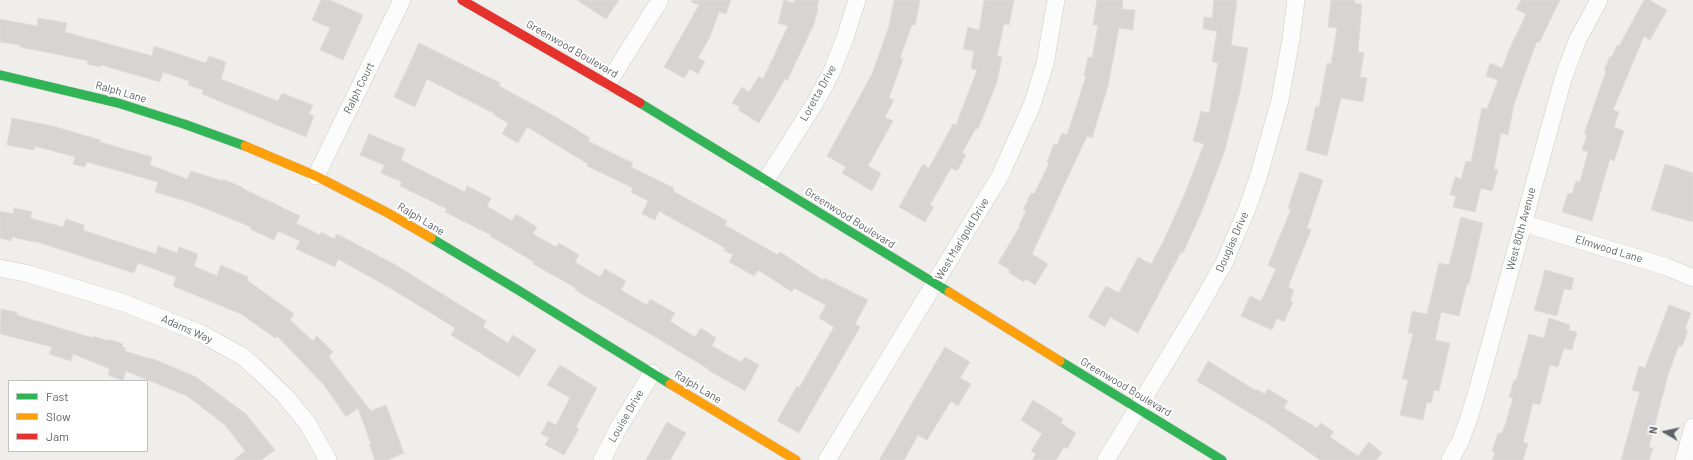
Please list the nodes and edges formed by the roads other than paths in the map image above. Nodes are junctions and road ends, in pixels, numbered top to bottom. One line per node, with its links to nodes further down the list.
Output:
1 (402, 0): 10 (street, Ralph Court)
2 (462, 0): 9 (street, Greenwood Boulevard)
3 (660, 0): 9 (street)
4 (857, 0): 11 (street, Loretta Drive)
5 (1056, 0): 15 (street, West Marigold Drive)
6 (1296, 0): 17 (street, Douglas Drive)
7 (1599, 0): 12 (street, West 80th Avenue)
8 (0, 75): 10 (street, Ralph Lane)
9 (608, 83): 11 (street, Greenwood Boulevard)
10 (316, 176): 16 (street, Ralph Lane)
11 (766, 180): 15 (street, Greenwood Boulevard)
12 (1523, 223): 14 (street, Elmwood Lane); 25 (street, West 80th Avenue)
13 (0, 268): 19 (street, Adams Way)
14 (1693, 278)
15 (934, 284): 17 (street, Greenwood Boulevard); 22 (street, West Marigold Drive)
16 (652, 373): 20 (street, Louise Drive); 21 (street, Ralph Lane)
17 (1138, 409): 23 (street, Douglas Drive); 24 (street, Greenwood Boulevard)
18 (1693, 427): 26 (street)
19 (328, 460)
20 (602, 460)
21 (796, 460)
22 (827, 460)
23 (1106, 460)
24 (1222, 460)
25 (1450, 460)
26 (1684, 460)

